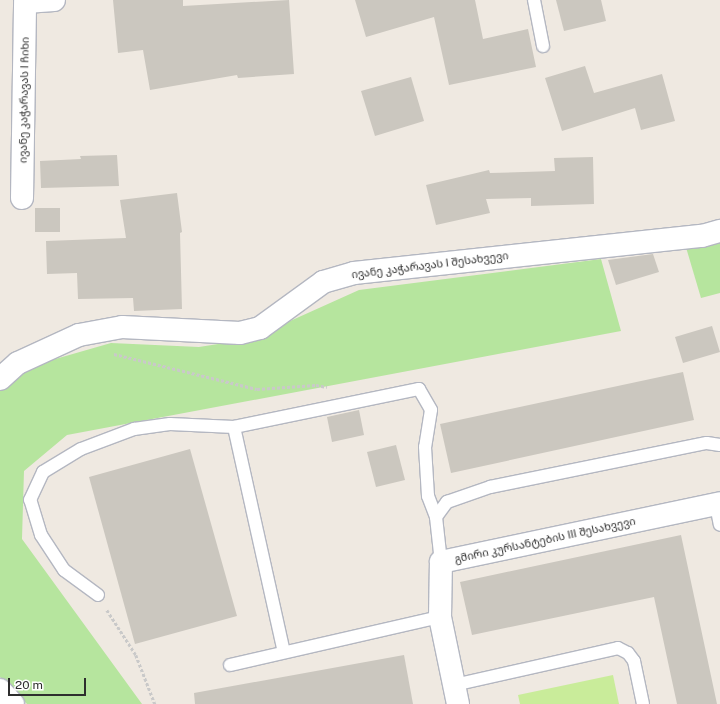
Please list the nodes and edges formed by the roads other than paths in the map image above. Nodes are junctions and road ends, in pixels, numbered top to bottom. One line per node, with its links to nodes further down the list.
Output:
1 (54, 0): 3 (street, ივანე კაჭარავას I ჩიხი)
2 (534, 0): 4 (lane)
3 (26, 1): 5 (street, ივანე კაჭარავას I ჩიხი)
4 (543, 46)
5 (22, 198)
6 (720, 231): 7 (street, ივანე კაჭარავას I შესახვევი)
7 (0, 379)
8 (234, 427): 11 (lane); 13 (lane); 15 (lane)
9 (720, 445): 11 (lane)
10 (719, 511): 12 (street, გმირი კურსანტების III შესახვევი)
11 (436, 517): 12 (lane)
12 (441, 562): 14 (street, გმირი კურსანტების III შესახვევი)
13 (98, 595)
14 (440, 618): 15 (lane); 18 (street, გმირი კურსანტების III შესახვევი)
15 (284, 652): 16 (lane)
16 (230, 664)
17 (0, 690): 19 (street)
18 (456, 695): 20 (lane)
19 (13, 704)
20 (642, 704)

